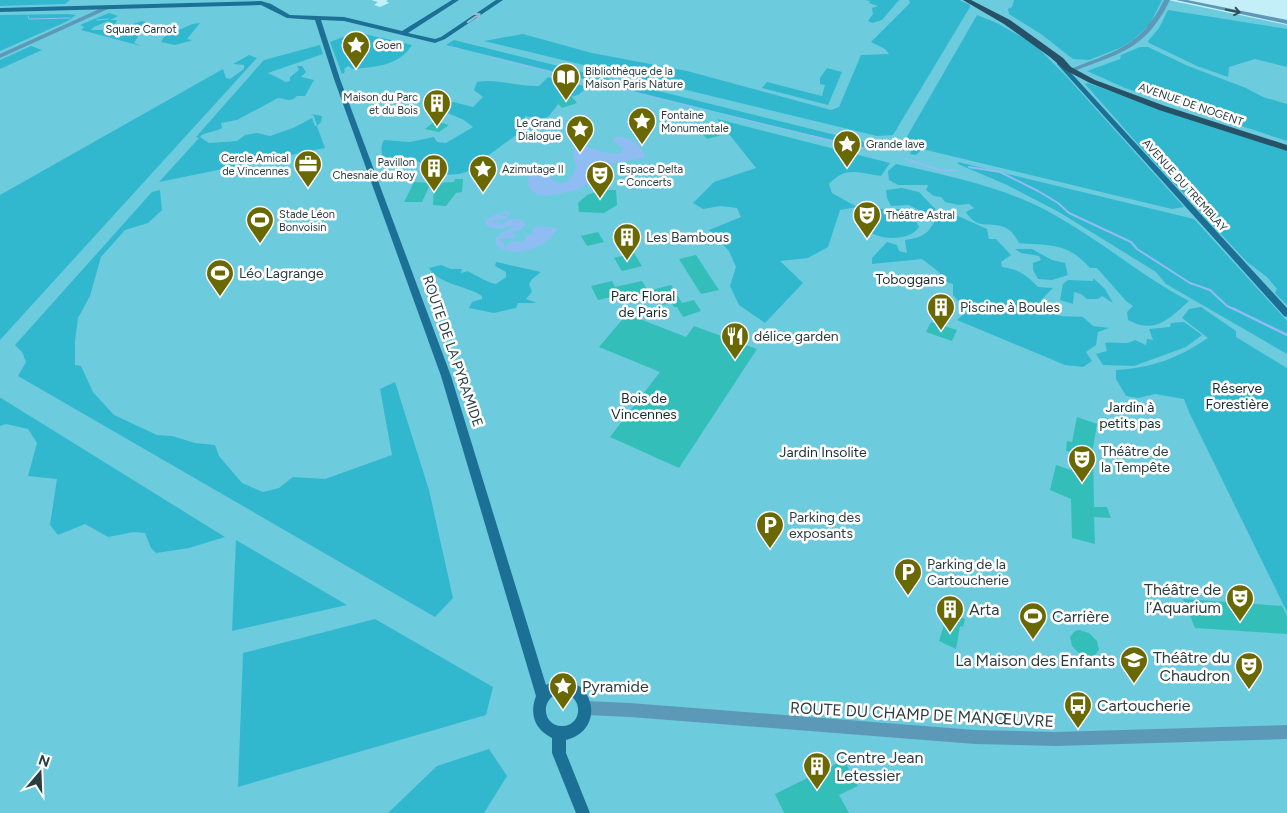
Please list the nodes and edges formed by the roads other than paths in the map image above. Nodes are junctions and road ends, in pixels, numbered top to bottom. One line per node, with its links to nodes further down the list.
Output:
1 (456, 0): 11 (street)
2 (500, 0): 11 (street, one-way to 2)
3 (966, 0): 13 (main road, AVENUE DE NOGENT)
4 (1167, 0): 13 (street)
5 (1179, 0): 10 (street, one-way to 10)
6 (261, 2): 7 (street); 9 (street)
7 (106, 8): 8 (street); 12 (street)
8 (0, 10)
9 (318, 19): 11 (street); 16 (street, ROUTE DE LA PYRAMIDE)
10 (1287, 22)
11 (403, 33)
12 (0, 56)
13 (1074, 73): 14 (main road, AVENUE DE NOGENT); 15 (street, AVENUE DU TREMBLAY)
14 (1287, 148)
15 (1287, 314)
16 (543, 698): 17 (street); 19 (street)
17 (586, 708): 18 (street, ROUTE DU CHAMP DE MANŒUVRE); 19 (street)
18 (1287, 732)
19 (559, 734): 20 (street)
20 (583, 813)

